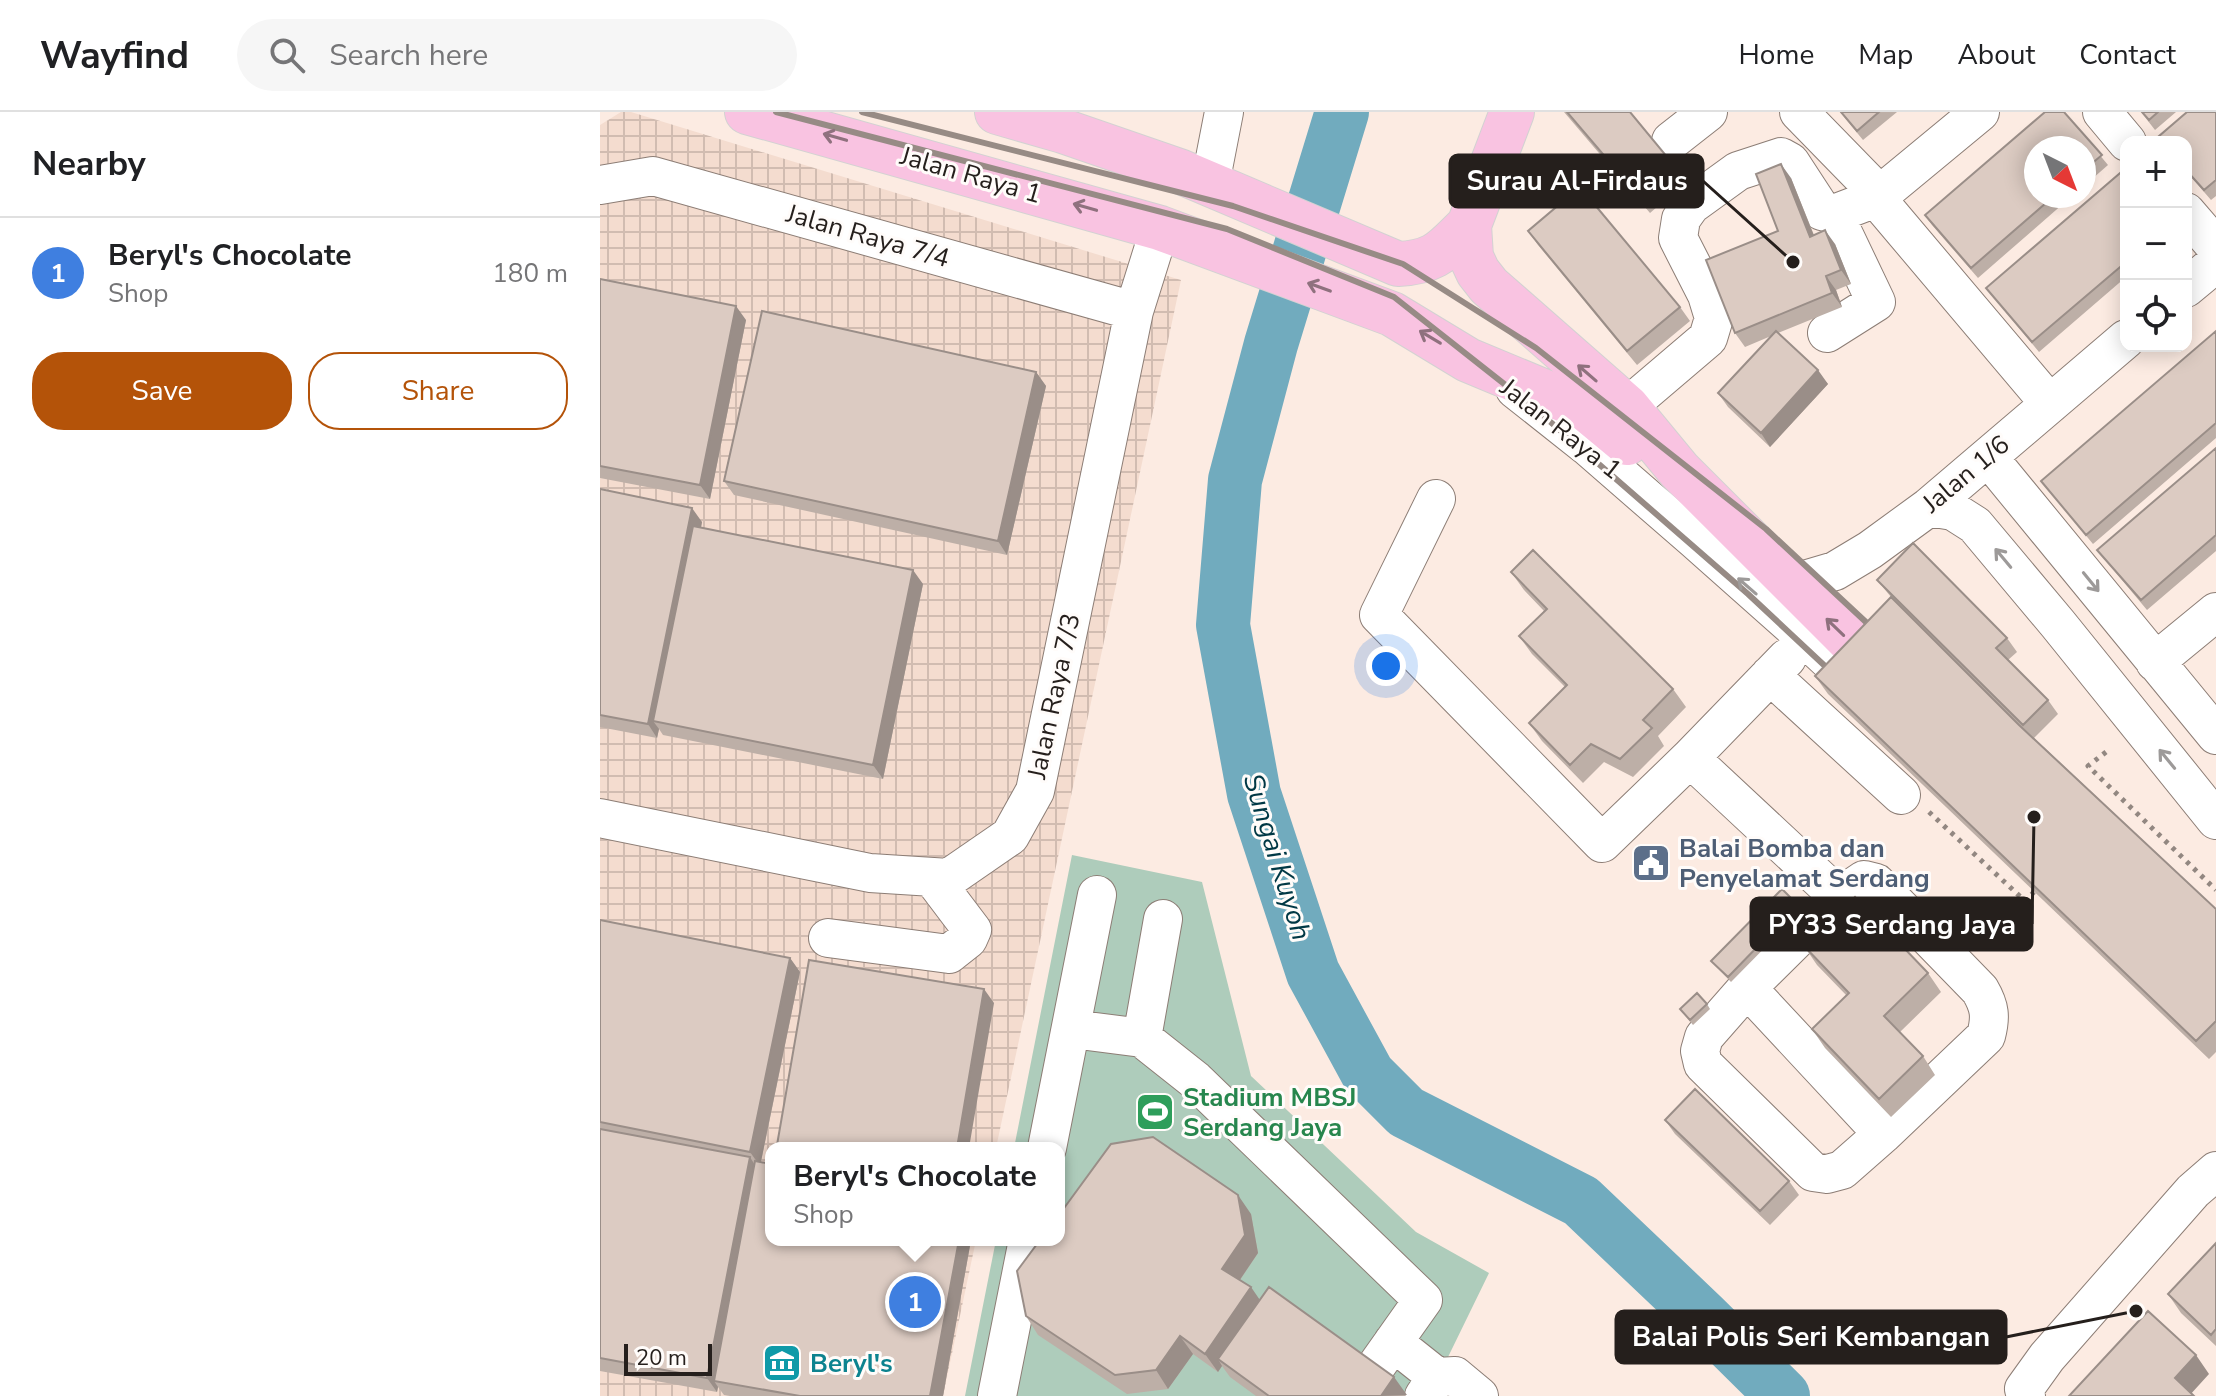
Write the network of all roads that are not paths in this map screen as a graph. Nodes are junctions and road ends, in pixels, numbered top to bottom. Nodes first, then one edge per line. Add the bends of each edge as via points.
1 (747, 112) edge
2 (997, 112) edge
3 (1224, 112) edge
4 (1512, 112) edge
5 (1708, 112) edge
6 (1799, 112) edge
7 (1980, 112) edge
8 (2102, 112) edge
9 (2122, 136) edge
10 (1671, 141) dead end
11 (600, 185) edge
12 (1215, 185) junction
13 (1878, 196) junction
14 (1834, 214) junction
15 (2192, 219) edge
16 (1469, 225) junction
17 (1178, 234) junction
18 (2216, 247) edge
19 (2216, 263) edge
20 (2192, 283) edge
21 (1134, 311) junction
22 (1827, 333) dead end
23 (2120, 344) edge
24 (1468, 360) junction
25 (2050, 404) junction
26 (1627, 407) junction
27 (1988, 457) junction
28 (1679, 470) junction
29 (1436, 499) dead end
30 (1929, 507) junction
31 (1791, 584) junction
32 (2216, 612) edge
33 (1805, 638) junction
34 (2155, 662) junction
35 (1770, 675) junction
36 (1905, 714) joint
37 (2216, 735) edge
38 (1690, 758) junction
39 (1915, 804) road end
40 (600, 818) edge
41 (2216, 820) edge
42 (932, 877) junction
43 (1097, 895) dead end
44 (1839, 897) junction
45 (1163, 919) dead end
46 (828, 938) dead end
47 (1747, 988) junction
48 (1072, 1029) junction
49 (1142, 1038) junction
50 (1883, 1134) junction
51 (1048, 1142) edge
52 (2216, 1171) edge
53 (1027, 1246) edge
54 (1393, 1342) junction
55 (1431, 1386) edge
56 (997, 1396) edge
57 (1355, 1396) edge
58 (1479, 1396) edge
59 (2026, 1396) edge

17 -> 1 main road, Jalan Raya 1
2 - 12 main road
3 - 12 street
4 - 16 main road
5 - 10 street
6 - 13 street
7 - 13 street
8 - 9 street
11 - 21 street, Jalan Raya 7/4 via 653,176
12 - 16 main road via 1398,264 1438,255
13 - 14 street
13 - 25 street
14 - 22 street via 1876,302
14 - 26 street via 1822,211 1790,162 1781,157 1738,171 1691,205 1681,219 1678,238 1714,318 1708,338
15 - 18 street
26 -> 16 main road, Jalan Raya 1 via 1489,286 1471,257
17 - 21 street, Jalan Raya 7/3
24 -> 17 main road, Jalan Raya 1 via 1392,314
19 - 20 street
21 - 42 street, Jalan Raya 7/3 via 1035,791 1010,836 949,878
23 - 25 street, Jalan 1/6
24 - 28 main road via 1586,409 1623,442
33 -> 24 street, Jalan Raya 1 via 1587,446 1519,391
25 - 27 street, Jalan 1/6
26 - 28 main road, Jalan Raya 1
27 - 30 street, Jalan 1/6
27 -> 34 street
28 - 31 main road, Jalan Raya 1
29 - 38 street via 1379,615 1580,821 1602,843
30 - 31 street, Jalan 1/6 via 1835,571
41 -> 30 street via 1975,525 1953,511
36 -> 31 main road, Jalan Raya 1
32 - 34 street
33 - 35 street
33 - 36 street, Jalan Raya 1
34 - 37 street
35 - 38 street
35 - 39 street
38 - 44 street
40 - 42 street, Jalan Raya 7/3 via 870,873
42 - 46 street via 972,930 949,954
43 - 48 street
44 - 47 street
44 - 50 street via 1864,880 1876,883 1980,990 1991,1018 1986,1036
45 - 49 street
47 - 50 street
47 - 50 street via 1704,1037 1703,1064 1813,1172 1842,1170
48 - 49 street
48 - 51 street
49 - 54 street via 1195,1080 1423,1300
52 - 59 street via 2047,1357 2024,1389
53 - 56 street
54 - 55 street
54 - 57 street
55 - 58 street via 1455,1376

